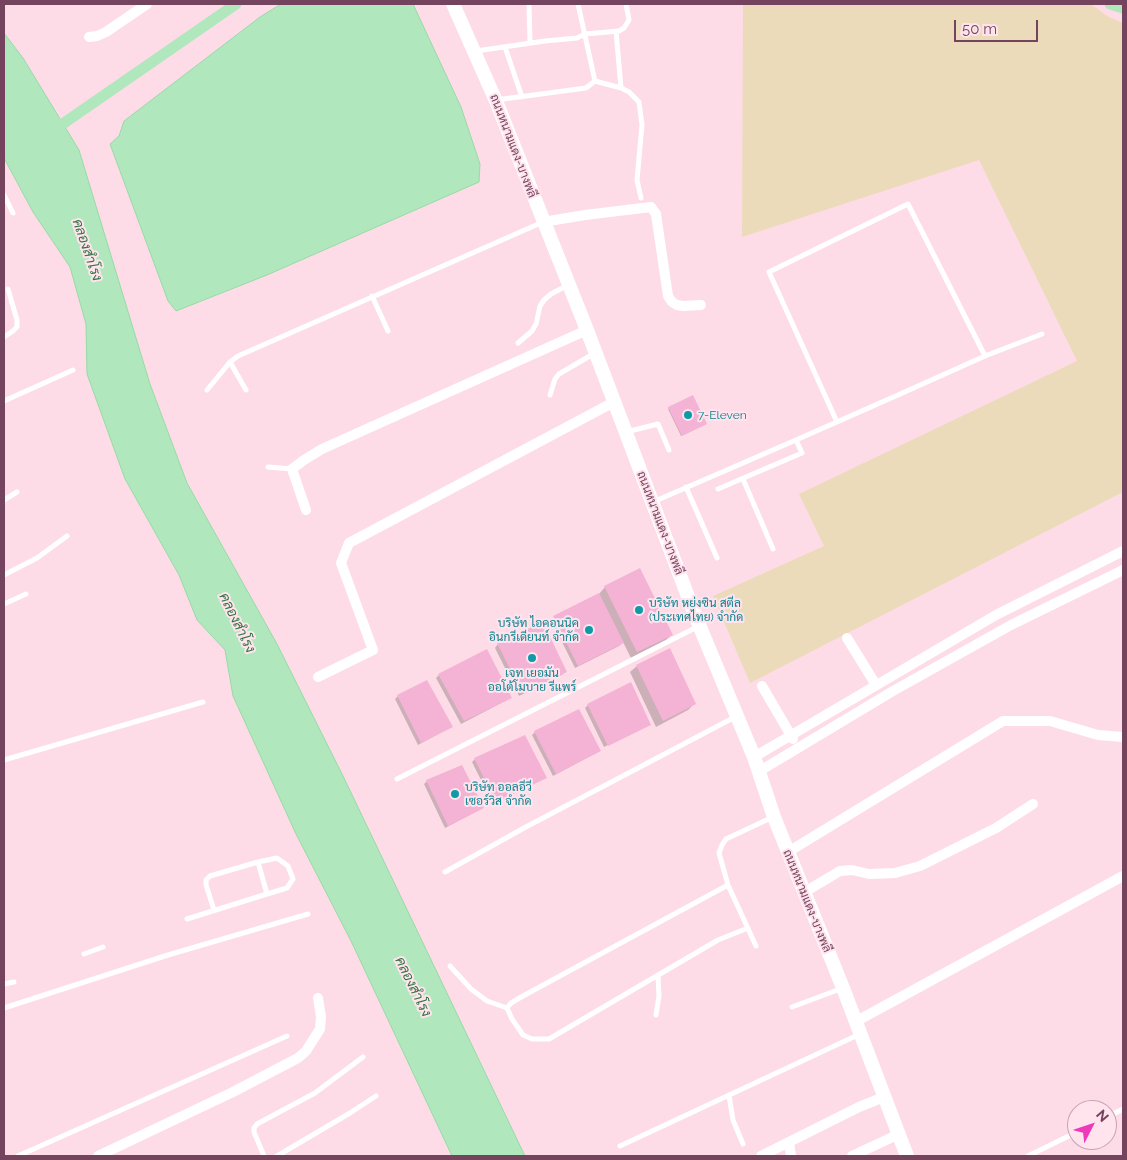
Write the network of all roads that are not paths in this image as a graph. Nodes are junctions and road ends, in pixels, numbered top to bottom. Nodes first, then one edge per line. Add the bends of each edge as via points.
1 (147, 4) edge
2 (453, 4) edge
3 (529, 4) edge
4 (578, 4) edge
5 (626, 4) edge
6 (616, 31) junction
7 (585, 34) junction
8 (89, 37) dead end
9 (530, 43) junction
10 (505, 47) junction
11 (475, 52) junction
12 (595, 81) junction
13 (622, 88) junction
14 (522, 97) junction
15 (496, 100) junction
16 (4, 195) edge
17 (641, 198) dead end
18 (13, 213) dead end
19 (543, 222) junction
20 (568, 285) junction
21 (8, 289) dead end
22 (372, 296) junction
23 (702, 305) dead end
24 (587, 330) junction
25 (388, 331) dead end
26 (1042, 334) dead end
27 (4, 337) edge
28 (518, 343) dead end
29 (595, 353) junction
30 (985, 356) junction
31 (230, 362) junction
32 (73, 370) dead end
33 (206, 390) dead end
34 (246, 390) dead end
35 (550, 395) dead end
36 (4, 401) edge
37 (614, 402) junction
38 (837, 422) junction
39 (626, 432) junction
40 (796, 440) junction
41 (669, 450) dead end
42 (268, 467) dead end
43 (292, 469) junction
44 (743, 479) junction
45 (686, 487) junction
46 (718, 489) dead end
47 (17, 492) dead end
48 (4, 500) edge
49 (652, 502) junction
50 (306, 510) dead end
51 (67, 536) dead end
52 (774, 549) dead end
53 (1123, 551) edge
54 (717, 558) dead end
55 (1123, 570) edge
56 (4, 575) edge
57 (26, 594) dead end
58 (4, 604) edge
59 (700, 626) junction
60 (848, 638) dead end
61 (318, 677) dead end
62 (876, 685) junction
63 (762, 686) dead end
64 (203, 702) dead end
65 (737, 716) junction
66 (790, 735) junction
67 (1123, 737) edge
68 (798, 748) junction
69 (754, 757) junction
70 (4, 760) edge
71 (758, 772) junction
72 (397, 779) dead end
73 (1033, 804) dead end
74 (774, 817) junction
75 (788, 852) junction
76 (258, 862) junction
77 (445, 872) dead end
78 (1123, 876) edge
79 (728, 885) junction
80 (803, 892) junction
81 (267, 894) junction
82 (214, 910) junction
83 (308, 914) dead end
84 (186, 919) dead end
85 (748, 928) junction
86 (756, 946) dead end
87 (103, 948) dead end
88 (84, 954) dead end
89 (450, 966) dead end
90 (658, 976) junction
91 (14, 982) dead end
92 (4, 984) edge
93 (843, 988) junction
94 (318, 998) dead end
95 (792, 1007) dead end
96 (4, 1008) edge
97 (507, 1008) junction
98 (656, 1015) dead end
99 (858, 1028) junction
100 (287, 1036) dead end
101 (363, 1057) dead end
102 (729, 1095) junction
103 (376, 1096) dead end
104 (884, 1097) junction
105 (898, 1134) junction
106 (1067, 1137) edge
107 (789, 1142) junction
108 (743, 1144) dead end
109 (620, 1146) dead end
110 (18, 1156) edge
111 (98, 1156) edge
112 (264, 1156) edge
113 (276, 1156) edge
114 (761, 1156) edge
115 (791, 1156) edge
116 (852, 1156) edge
117 (907, 1156) edge
118 (1028, 1156) edge

1 - 8 street via 106,32
2 - 11 main road, ถนนหนามแดง-บางพลี
3 - 9 lane
4 - 7 lane
5 - 6 lane via 629,20 624,28
6 - 7 lane
6 - 13 lane
7 - 9 lane via 577,38
7 - 12 lane
9 - 10 lane
10 - 11 lane
10 - 14 lane
11 - 15 main road, ถนนหนามแดง-บางพลี
12 - 13 lane
12 - 14 lane via 586,88
13 - 17 lane via 639,102 642,125 637,180
14 - 15 lane
15 - 19 main road, ถนนหนามแดง-บางพลี
16 - 18 lane
19 - 20 main road, ถนนหนามแดง-บางพลี
19 - 22 lane
19 - 23 street via 651,207 656,214 668,296 677,305
20 - 24 main road, ถนนหนามแดง-บางพลี
20 - 28 lane via 544,300 532,331
21 - 27 lane via 17,326
22 - 25 lane
22 - 31 lane
24 - 29 main road, ถนนหนามแดง-บางพลี
24 - 43 street via 322,449
26 - 30 lane
29 - 35 lane via 559,374
29 - 37 main road, ถนนหนามแดง-บางพลี
30 - 38 lane
30 - 38 lane via 908,204 769,272
31 - 33 lane
31 - 34 lane
32 - 36 lane
37 - 39 main road, ถนนหนามแดง-บางพลี
37 - 61 street via 349,543 341,563 373,650
38 - 40 lane
39 - 41 lane via 658,424
39 - 49 main road, ถนนหนามแดง-บางพลี
40 - 44 lane via 802,453
40 - 45 lane
42 - 43 lane
43 - 50 street
44 - 46 lane
44 - 52 lane
45 - 49 lane
45 - 54 lane
47 - 48 lane
49 - 59 main road, ถนนหนามแดง-บางพลี
51 - 56 lane via 37,558
53 - 62 street via 996,614
55 - 68 street via 893,690
57 - 58 lane
59 - 65 main road, ถนนหนามแดง-บางพลี
59 - 72 lane
60 - 62 street
62 - 66 street
63 - 66 street
64 - 70 lane
65 - 69 main road, ถนนหนามแดง-บางพลี
65 - 77 lane
66 - 68 street
66 - 69 street
67 - 75 street via 1098,735 1050,721 1003,721
68 - 71 street
69 - 71 main road, ถนนหนามแดง-บางพลี
71 - 74 main road, ถนนหนามแดง-บางพลี
73 - 80 street via 996,828 920,866 895,874 840,871
74 - 75 main road, ถนนหนามแดง-บางพลี
74 - 79 lane via 726,839 719,854
75 - 80 main road, ถนนหนามแดง-บางพลี
76 - 81 lane
76 - 81 lane via 277,858 292,873 293,879 287,888
76 - 82 lane via 206,880
78 - 99 street
79 - 85 lane
79 - 97 lane via 523,996
80 - 93 main road, ถนนหนามแดง-บางพลี
81 - 82 lane
82 - 84 lane
83 - 96 lane
85 - 86 lane
85 - 90 lane via 718,940
87 - 88 lane
89 - 97 lane via 487,1001
90 - 97 lane via 549,1039 532,1039 523,1034
90 - 98 lane
91 - 92 lane
93 - 95 lane
93 - 99 main road, ถนนหนามแดง-บางพลี
94 - 111 street via 320,1029 298,1058
99 - 102 lane
99 - 104 main road, ถนนหนามแดง-บางพลี
100 - 110 lane
101 - 112 lane via 315,1093 257,1124 254,1132
102 - 108 lane via 733,1120
102 - 109 lane
103 - 113 lane
104 - 105 main road, ถนนหนามแดง-บางพลี
104 - 107 street
105 - 116 street
105 - 117 main road, ถนนหนามแดง-บางพลี
106 - 118 lane
107 - 114 street
107 - 115 street

